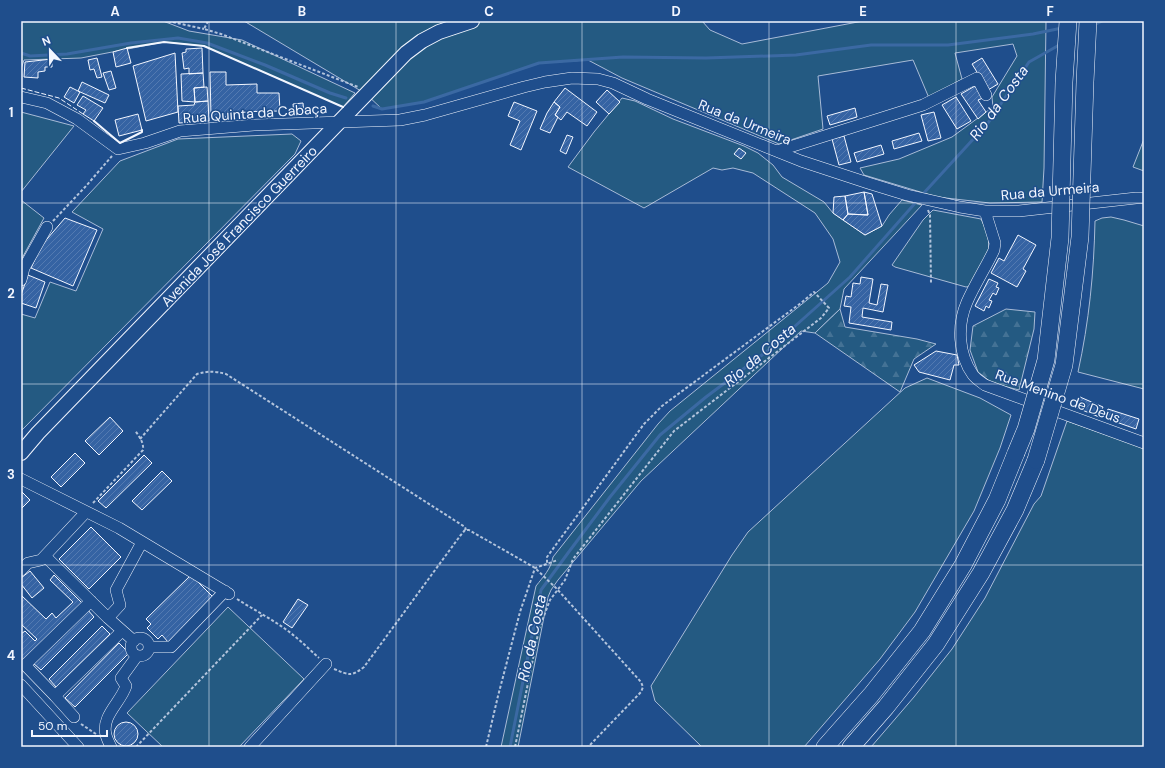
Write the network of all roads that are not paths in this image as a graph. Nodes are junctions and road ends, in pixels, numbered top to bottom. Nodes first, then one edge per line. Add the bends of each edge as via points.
1 (472, 21) edge
2 (1068, 21) edge
3 (1088, 21) edge
4 (986, 95) dead end
5 (22, 99) edge
6 (338, 122) junction
7 (778, 151) junction
8 (1144, 198) edge
9 (985, 211) junction
10 (47, 228) road end
11 (21, 280) edge
12 (1143, 442) edge
13 (21, 453) edge
14 (21, 479) edge
15 (86, 512) junction
16 (142, 542) junction
17 (45, 556) junction
18 (21, 570) edge
19 (91, 601) junction
20 (108, 618) junction
21 (122, 630) junction
22 (134, 641) junction
23 (150, 647) junction
24 (137, 656) junction
25 (326, 664) road end
26 (21, 685) edge
27 (55, 696) junction
28 (74, 717) road end
29 (110, 744) edge
30 (78, 747) edge
31 (250, 747) edge
32 (826, 747) edge
33 (851, 747) edge

1 - 6 main road, Avenida José Francisco Guerreiro via 439,32 406,53
2 - 32 highway, bridge via 1060,238 1046,360 1026,429 997,500 963,565 922,631
3 - 33 highway, bridge via 1080,237 1064,365 1036,460 1015,510 981,573 936,644
4 - 7 street via 977,78 923,105
5 - 6 street, Rua Quinta da Cabaça via 47,103 77,119 118,148 145,143 180,131
6 - 7 street, Rua da Urmeira via 400,120 425,116 545,82 572,78 598,79
6 - 13 main road, Avenida José Francisco Guerreiro
7 - 9 street, Rua da Urmeira via 868,183 926,200
8 - 9 street, Rua da Urmeira via 1019,212
9 - 12 street, Rua Menino de Deus via 995,243 994,250 966,303 960,338 966,363 974,376 985,385
10 - 11 street via 24,268
14 - 15 street
15 - 16 street
15 - 17 street
16 - 20 street via 116,590 120,605
16 - 23 street via 227,593 171,647
17 - 18 street
17 - 19 street
19 - 20 street
19 - 27 street via 25,665
20 - 21 street
21 - 22 street
21 - 27 street
22 - 23 street via 144,639
22 - 24 street via 131,648
23 - 24 street via 147,654
24 - 29 street via 121,678 126,686 106,724 105,734
25 - 31 street
26 - 30 street
27 - 28 street

